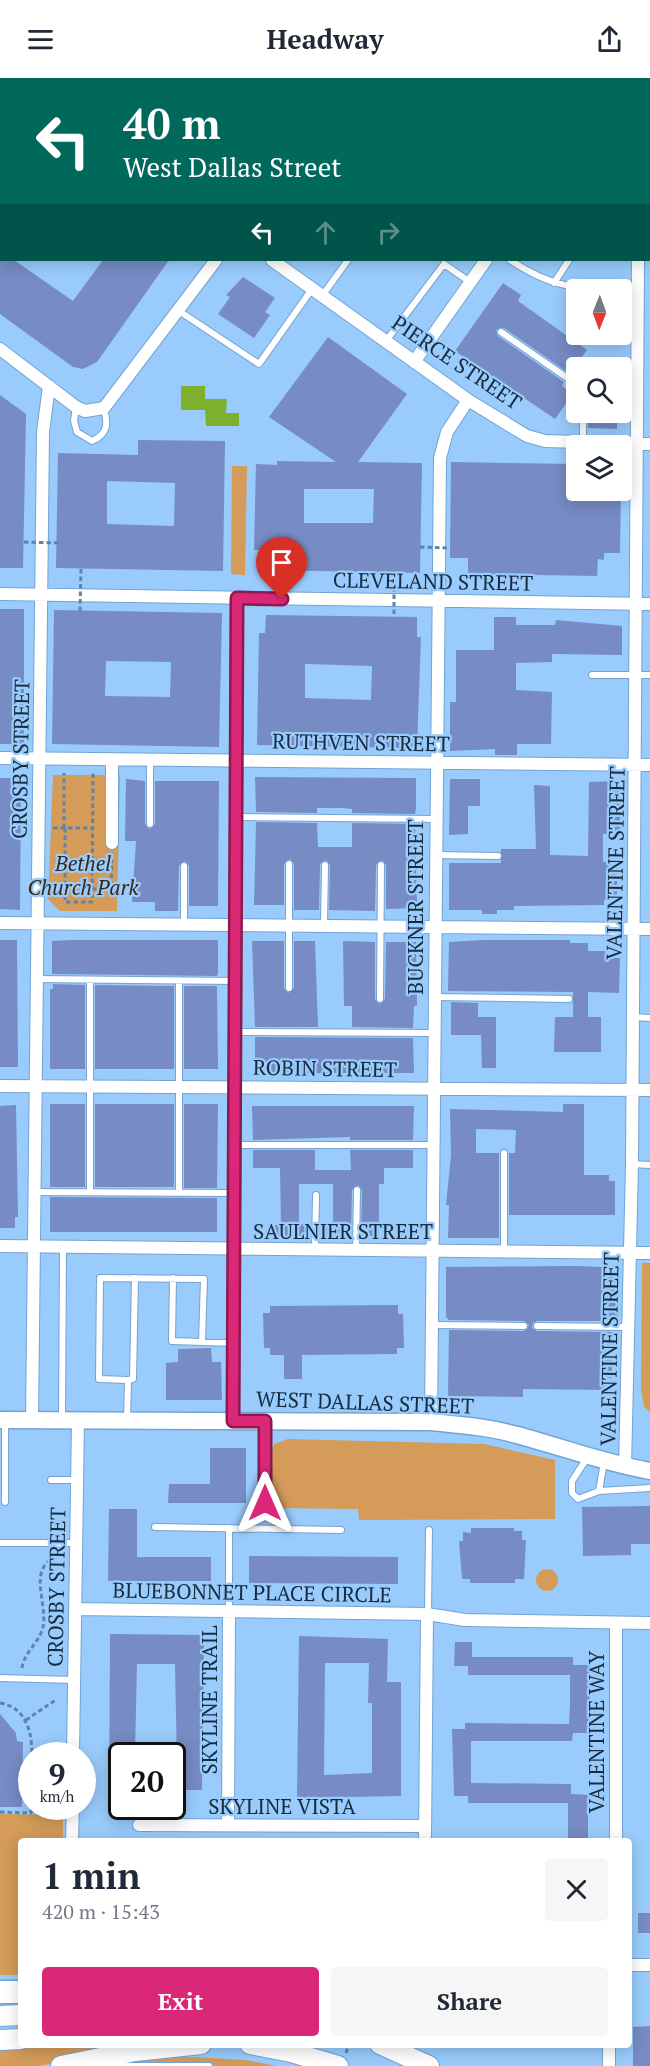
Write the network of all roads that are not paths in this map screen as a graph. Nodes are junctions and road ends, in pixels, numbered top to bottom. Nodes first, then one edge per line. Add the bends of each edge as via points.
1 (215, 261) edge
2 (273, 261) edge
3 (347, 261) edge
4 (485, 261) edge
5 (512, 261) edge
6 (568, 261) edge
7 (638, 261) edge
8 (446, 262) edge
9 (470, 282) junction
10 (554, 283) junction
11 (638, 290) junction
12 (318, 292) junction
13 (179, 310) junction
14 (501, 332) dead end
15 (386, 341) junction
16 (0, 349) edge
17 (414, 362) junction
18 (566, 377) edge
19 (49, 386) junction
20 (468, 400) junction
21 (76, 407) junction
22 (104, 408) junction
23 (566, 442) edge
24 (644, 444) edge
25 (0, 594) edge
26 (42, 594) junction
27 (237, 598) junction
28 (439, 601) junction
29 (636, 603) junction
30 (650, 604) edge
31 (636, 674) junction
32 (592, 675) dead end
33 (650, 675) edge
34 (0, 758) edge
35 (39, 758) junction
36 (112, 759) junction
37 (150, 759) junction
38 (236, 760) junction
39 (436, 762) junction
40 (635, 765) junction
41 (650, 765) edge
42 (236, 817) junction
43 (435, 819) junction
44 (150, 824) dead end
45 (112, 843) dead end
46 (434, 855) junction
47 (498, 856) dead end
48 (289, 864) dead end
49 (324, 865) dead end
50 (381, 865) dead end
51 (184, 866) dead end
52 (36, 922) junction
53 (0, 923) edge
54 (184, 923) junction
55 (235, 923) junction
56 (289, 924) junction
57 (324, 925) junction
58 (381, 925) junction
59 (435, 925) junction
60 (633, 928) junction
61 (650, 928) edge
62 (35, 979) junction
63 (90, 980) junction
64 (179, 981) junction
65 (235, 981) junction
66 (289, 988) dead end
67 (434, 998) junction
68 (380, 999) dead end
69 (569, 999) dead end
70 (633, 1017) junction
71 (650, 1018) edge
72 (235, 1032) junction
73 (434, 1033) junction
74 (0, 1086) edge
75 (34, 1086) junction
76 (90, 1086) junction
77 (179, 1087) junction
78 (234, 1087) junction
79 (433, 1089) junction
80 (631, 1090) junction
81 (650, 1090) edge
82 (234, 1145) junction
83 (433, 1145) junction
84 (504, 1153) dead end
85 (632, 1164) junction
86 (650, 1165) edge
87 (357, 1190) dead end
88 (33, 1192) junction
89 (90, 1192) junction
90 (179, 1193) junction
91 (234, 1193) junction
92 (316, 1195) dead end
93 (0, 1246) edge
94 (32, 1246) junction
95 (63, 1247) junction
96 (233, 1250) junction
97 (315, 1251) junction
98 (356, 1251) junction
99 (432, 1251) junction
100 (504, 1252) junction
101 (630, 1253) junction
102 (650, 1253) edge
103 (135, 1278) junction
104 (173, 1278) junction
105 (432, 1325) junction
106 (524, 1326) dead end
107 (537, 1326) dead end
108 (628, 1327) junction
109 (202, 1342) junction
110 (233, 1343) junction
111 (128, 1380) junction
112 (2, 1420) edge
113 (32, 1420) junction
114 (70, 1420) junction
115 (127, 1421) junction
116 (233, 1421) junction
117 (265, 1421) junction
118 (431, 1422) junction
119 (596, 1460) junction
120 (625, 1467) junction
121 (650, 1471) edge
122 (51, 1480) dead end
123 (78, 1480) junction
124 (650, 1488) edge
125 (599, 1491) junction
126 (5, 1502) dead end
127 (265, 1503) dead end
128 (155, 1527) dead end
129 (229, 1528) junction
130 (341, 1530) dead end
131 (429, 1530) dead end
132 (0, 1543) edge
133 (77, 1544) junction
134 (75, 1609) junction
135 (229, 1612) junction
136 (428, 1614) junction
137 (650, 1623) edge
138 (616, 1624) junction
139 (0, 1678) edge
140 (75, 1680) junction
141 (73, 1742) edge
142 (73, 1820) edge
143 (139, 1825) dead end
144 (228, 1825) junction
145 (425, 1826) junction
146 (72, 1838) edge
147 (425, 1838) edge
148 (616, 1838) edge
149 (632, 1965) edge
150 (650, 1965) edge
151 (0, 1982) edge
152 (18, 1982) edge
153 (0, 1992) edge
154 (18, 1992) edge
155 (18, 2015) edge
156 (0, 2016) edge
157 (18, 2039) edge
158 (0, 2040) edge
159 (163, 2048) edge
160 (270, 2048) edge
161 (389, 2048) edge
162 (609, 2048) edge
163 (61, 2066) edge
164 (104, 2066) edge
165 (209, 2066) edge
166 (338, 2066) edge
167 (429, 2066) edge
168 (609, 2066) edge

1 - 13 street
2 - 12 street, PIERCE STREET
3 - 12 lane
4 - 9 street
5 - 10 lane
6 - 10 lane
7 - 11 street, VALENTINE STREET
8 - 9 lane
8 - 15 lane
9 - 17 street
10 - 11 lane via 567,288
11 - 24 street, VALENTINE STREET
12 - 13 lane via 259,364
12 - 15 street, PIERCE STREET
13 - 22 street
14 - 18 lane
15 - 17 street, PIERCE STREET
16 - 19 street
17 - 20 street, PIERCE STREET
19 - 21 street
19 - 26 street, CROSBY STREET via 43,432
20 - 23 street, PIERCE STREET via 526,436
20 - 28 street, BUCKNER STREET via 447,432 440,458
21 - 22 street via 85,411
21 - 22 lane via 77,432 92,441 102,437 106,430
24 - 29 street, VALENTINE STREET
25 - 26 street, CLEVELAND STREET
26 - 27 street, CLEVELAND STREET
26 - 35 street, CROSBY STREET
27 - 28 street, CLEVELAND STREET
27 - 38 street
28 - 29 street, CLEVELAND STREET
28 - 39 street, BUCKNER STREET
29 - 30 street, CLEVELAND STREET
29 - 31 street, VALENTINE STREET
31 - 32 lane
31 - 33 lane
31 - 40 street, VALENTINE STREET
34 - 35 street, RUTHVEN STREET
35 - 36 street, RUTHVEN STREET
35 - 52 street, CROSBY STREET
36 - 37 street, RUTHVEN STREET
36 - 45 street
37 - 38 street, RUTHVEN STREET
37 - 44 lane
38 - 39 street, RUTHVEN STREET
38 - 42 street
39 - 40 street, RUTHVEN STREET
39 - 43 street, BUCKNER STREET
40 - 41 street, RUTHVEN STREET
40 - 60 street, VALENTINE STREET
42 - 43 lane
42 - 55 street
43 - 46 street, BUCKNER STREET
46 - 47 lane
46 - 59 street, BUCKNER STREET
48 - 56 lane
49 - 57 lane
50 - 58 lane
51 - 54 lane
52 - 53 street
52 - 54 street
52 - 62 street, CROSBY STREET
54 - 55 street
55 - 56 street
55 - 65 street
56 - 57 street
56 - 66 lane
57 - 58 street
58 - 59 street
58 - 68 lane
59 - 60 street
59 - 67 street, BUCKNER STREET
60 - 61 street
60 - 70 street, VALENTINE STREET
62 - 63 lane
62 - 75 street, CROSBY STREET
63 - 64 lane
63 - 76 lane
64 - 65 lane
64 - 77 lane
65 - 72 street
67 - 69 lane
67 - 73 street, BUCKNER STREET
70 - 71 lane
70 - 80 street, VALENTINE STREET
72 - 73 lane
72 - 78 street
73 - 79 street, BUCKNER STREET
74 - 75 street, ROBIN STREET
75 - 76 street, ROBIN STREET
75 - 88 street, CROSBY STREET
76 - 77 street, ROBIN STREET
76 - 89 lane
77 - 78 street, ROBIN STREET
77 - 90 lane
78 - 79 street, ROBIN STREET
78 - 82 street
79 - 80 street, ROBIN STREET
79 - 83 street, BUCKNER STREET
80 - 81 street, ROBIN STREET
80 - 85 street, VALENTINE STREET
82 - 83 lane
82 - 91 street
83 - 99 street, BUCKNER STREET
84 - 100 lane
85 - 86 lane
85 - 101 street, VALENTINE STREET
87 - 98 lane
88 - 89 lane
88 - 94 street, CROSBY STREET
89 - 90 lane
90 - 91 lane
91 - 96 street
92 - 97 lane
93 - 94 street, SAULNIER STREET
94 - 95 street, SAULNIER STREET
94 - 113 street, CROSBY STREET
95 - 96 street, SAULNIER STREET
95 - 114 lane
96 - 97 street, SAULNIER STREET
96 - 110 street
97 - 98 street, SAULNIER STREET
98 - 99 street, SAULNIER STREET
99 - 100 street, SAULNIER STREET
99 - 105 street, BUCKNER STREET
100 - 101 street, SAULNIER STREET
101 - 102 street, SAULNIER STREET
101 - 108 street, VALENTINE STREET
103 - 104 lane
103 - 111 lane via 133,1379
103 - 111 lane via 100,1278 99,1379
104 - 109 lane via 172,1341
104 - 109 lane via 204,1279
105 - 106 lane
105 - 118 street, BUCKNER STREET
107 - 108 lane
108 - 120 street, VALENTINE STREET
109 - 110 lane
110 - 116 street
111 - 115 lane
112 - 113 main road, WEST DALLAS STREET
112 - 126 lane
113 - 114 main road, WEST DALLAS STREET
114 - 115 main road, WEST DALLAS STREET
114 - 123 street, CROSBY STREET
115 - 116 main road, WEST DALLAS STREET
116 - 117 main road, WEST DALLAS STREET
117 - 118 main road, WEST DALLAS STREET
117 - 127 lane
118 - 119 main road, WEST DALLAS STREET via 516,1434
119 - 120 main road, WEST DALLAS STREET
119 - 125 lane
119 - 125 lane via 572,1481 572,1493 578,1499
120 - 121 main road, WEST DALLAS STREET
122 - 123 lane
123 - 133 street, CROSBY STREET
124 - 125 lane
128 - 129 lane
129 - 130 lane
129 - 135 lane
131 - 136 lane
132 - 133 lane
133 - 134 street, CROSBY STREET
134 - 135 street, BLUEBONNET PLACE CIRCLE
134 - 140 street, CROSBY STREET
135 - 136 street, BLUEBONNET PLACE CIRCLE
135 - 144 street, SKYLINE TRAIL
136 - 138 street, BLUEBONNET PLACE CIRCLE via 465,1620
136 - 145 street
137 - 138 street, BLUEBONNET PLACE CIRCLE
138 - 148 street, VALENTINE WAY
139 - 140 lane
140 - 141 street, CROSBY STREET
142 - 146 street
143 - 144 street, SKYLINE VISTA
144 - 145 street, SKYLINE VISTA
145 - 147 street
149 - 150 street
151 - 152 main road
153 - 154 highway
155 - 156 main road
157 - 158 main road
159 - 163 main road
160 - 166 main road
161 - 167 main road
162 - 168 street
164 - 165 lane

